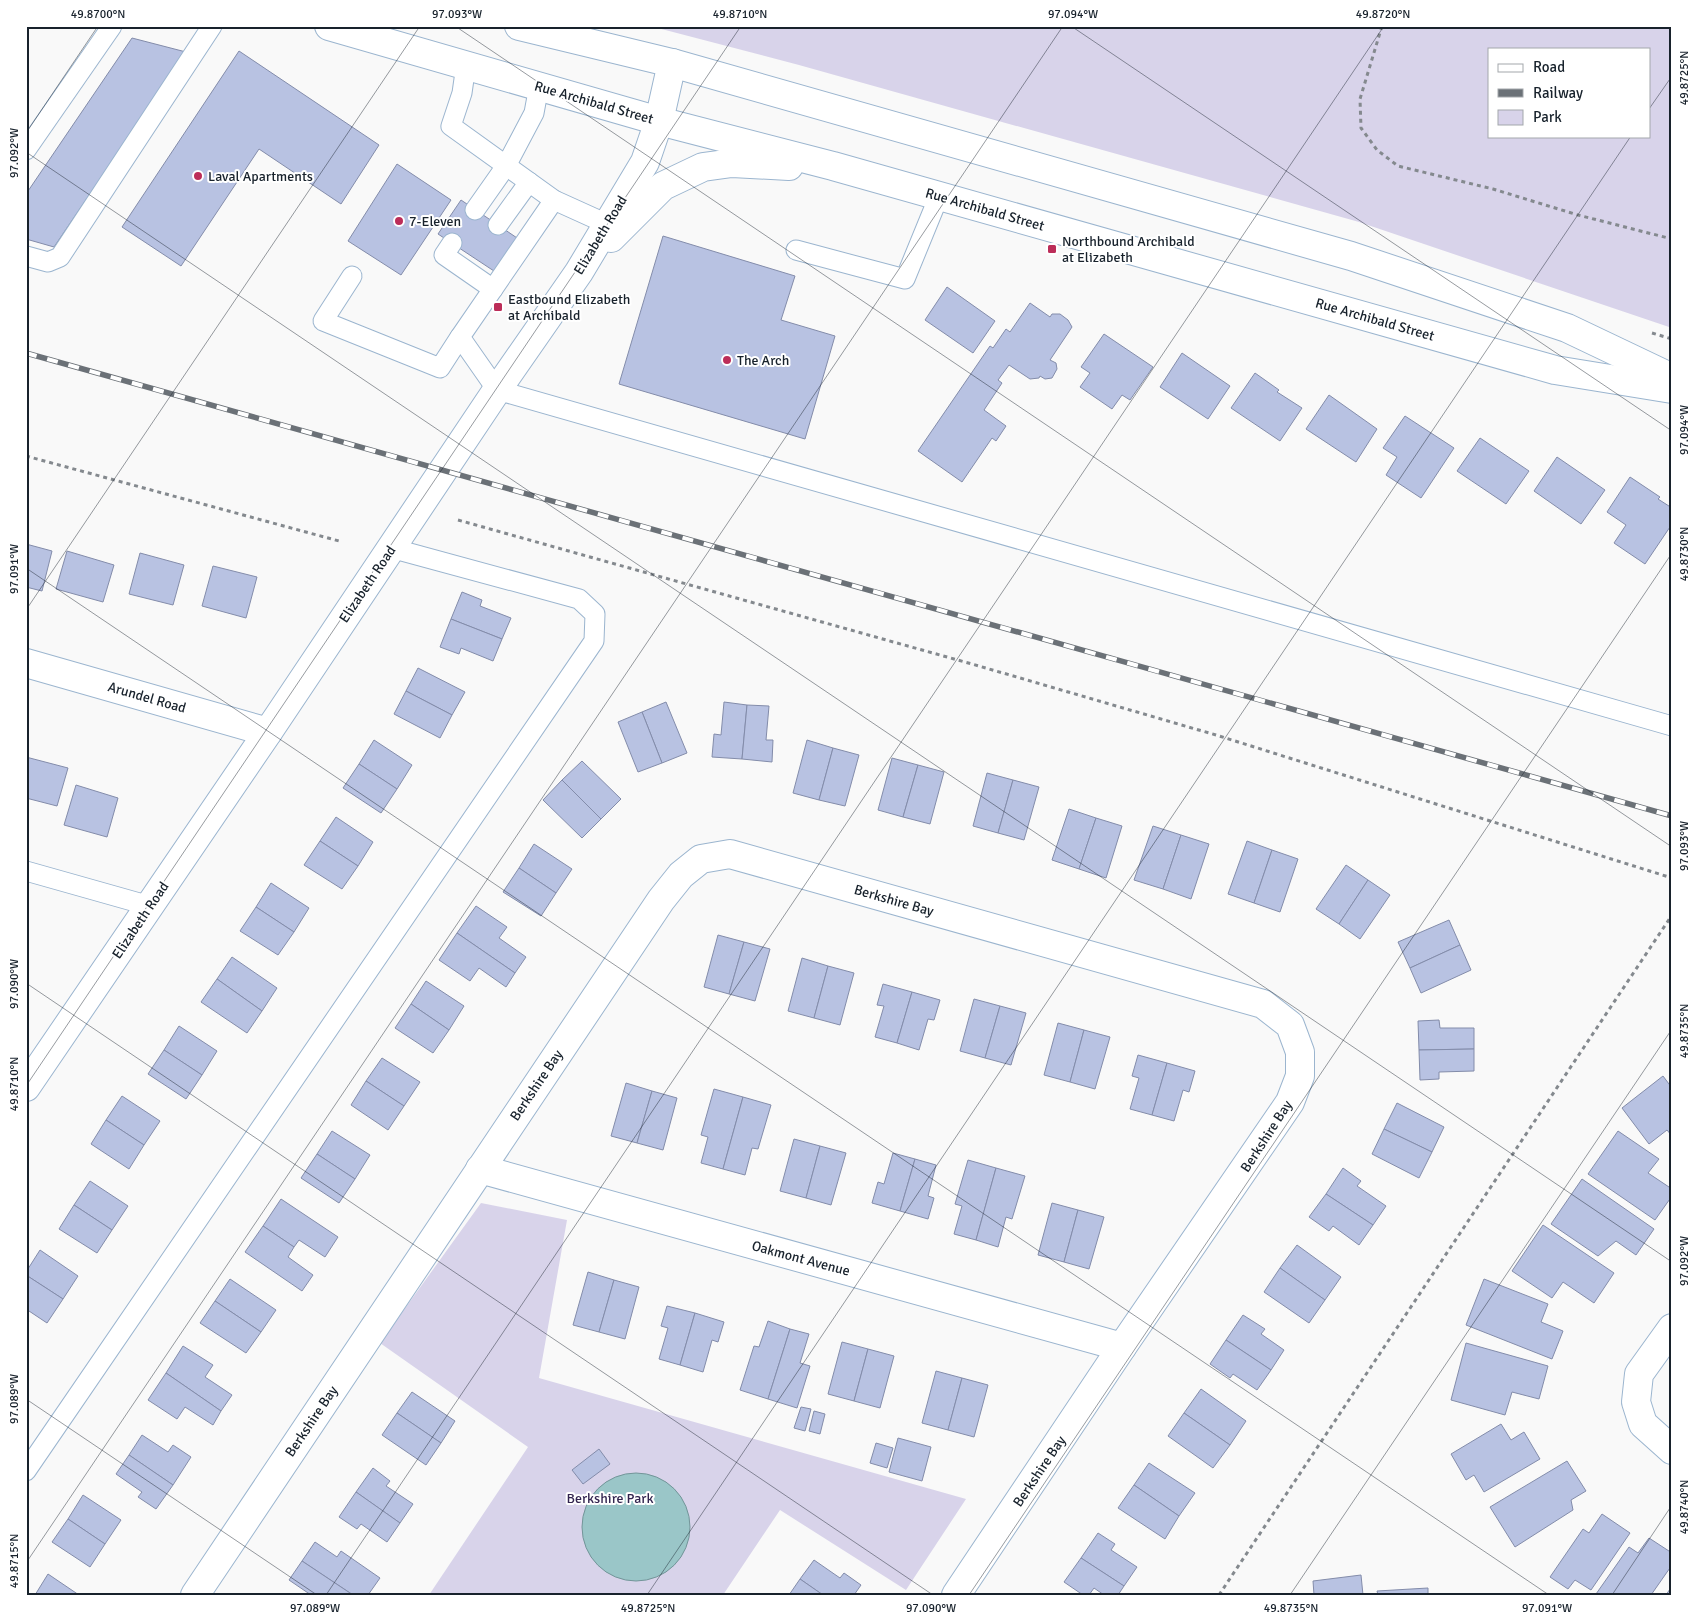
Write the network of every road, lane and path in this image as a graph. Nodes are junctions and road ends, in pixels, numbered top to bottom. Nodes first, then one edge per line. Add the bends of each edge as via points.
1 (112, 26) edge
2 (212, 26) edge
3 (329, 26) edge
4 (518, 26) edge
5 (1382, 26) edge
6 (672, 63) junction
7 (466, 65) junction
8 (539, 86) junction
9 (659, 121) junction
10 (26, 150) edge
11 (506, 166) junction
12 (833, 166) junction
13 (528, 182) junction
14 (939, 196) junction
15 (554, 200) junction
16 (475, 210) dead end
17 (607, 224) junction
18 (498, 225) dead end
19 (1672, 239) edge
20 (452, 242) dead end
21 (796, 250) dead end
22 (26, 256) edge
23 (579, 272) junction
24 (352, 276) dead end
25 (493, 289) junction
26 (460, 337) junction
27 (1672, 378) edge
28 (1672, 389) edge
29 (497, 390) junction
30 (26, 456) edge
31 (458, 520) dead end
32 (339, 541) dead end
33 (391, 548) junction
34 (26, 662) edge
35 (1672, 726) edge
36 (268, 732) junction
37 (26, 871) edge
38 (1672, 878) edge
39 (150, 906) junction
40 (1672, 915) edge
41 (26, 1087) edge
42 (480, 1169) junction
43 (1672, 1328) edge
44 (1122, 1347) junction
45 (1672, 1450) edge
46 (26, 1471) edge
47 (195, 1595) edge
48 (956, 1595) edge
49 (1219, 1595) edge

1 - 10 lane
2 - 22 lane via 60,257 48,262
3 - 7 street, Rue Archibald Street
4 - 6 street
5 - 19 path via 1360,99 1361,128 1377,150 1398,166
6 - 9 street, Elizabeth Road
6 - 27 street via 1351,256 1566,328
7 - 8 street, Rue Archibald Street
7 - 11 lane via 462,93 451,126
8 - 9 street, Rue Archibald Street
8 - 11 lane via 534,113
9 - 12 street, Rue Archibald Street
9 - 17 street, Elizabeth Road via 645,162
11 - 13 lane
11 - 16 lane
12 - 14 street, Rue Archibald Street
12 - 23 street via 732,163 703,167 663,186
13 - 15 lane
13 - 18 lane
14 - 21 lane via 906,279
14 - 28 street, Rue Archibald Street via 1555,370
15 - 17 lane
15 - 25 lane
17 - 23 street, Elizabeth Road
20 - 25 lane via 444,255 471,265
23 - 29 street, Elizabeth Road
24 - 26 lane via 323,321 440,368
25 - 26 lane
26 - 29 lane
29 - 33 street, Elizabeth Road
29 - 35 lane
30 - 32 path
31 - 38 path via 1216,735
33 - 36 street, Elizabeth Road
33 - 46 lane via 579,598 595,614 594,641
34 - 36 street, Arundel Road
36 - 39 street, Elizabeth Road
37 - 39 lane
39 - 41 street, Elizabeth Road
40 - 49 path
42 - 44 street, Oakmont Avenue
42 - 44 street, Berkshire Bay via 661,900 681,874 701,859 730,854 1263,1004 1290,1025 1300,1052 1300,1076 1290,1102
42 - 47 street, Berkshire Bay
43 - 45 street via 1639,1374 1636,1402 1642,1424
44 - 48 street, Berkshire Bay

